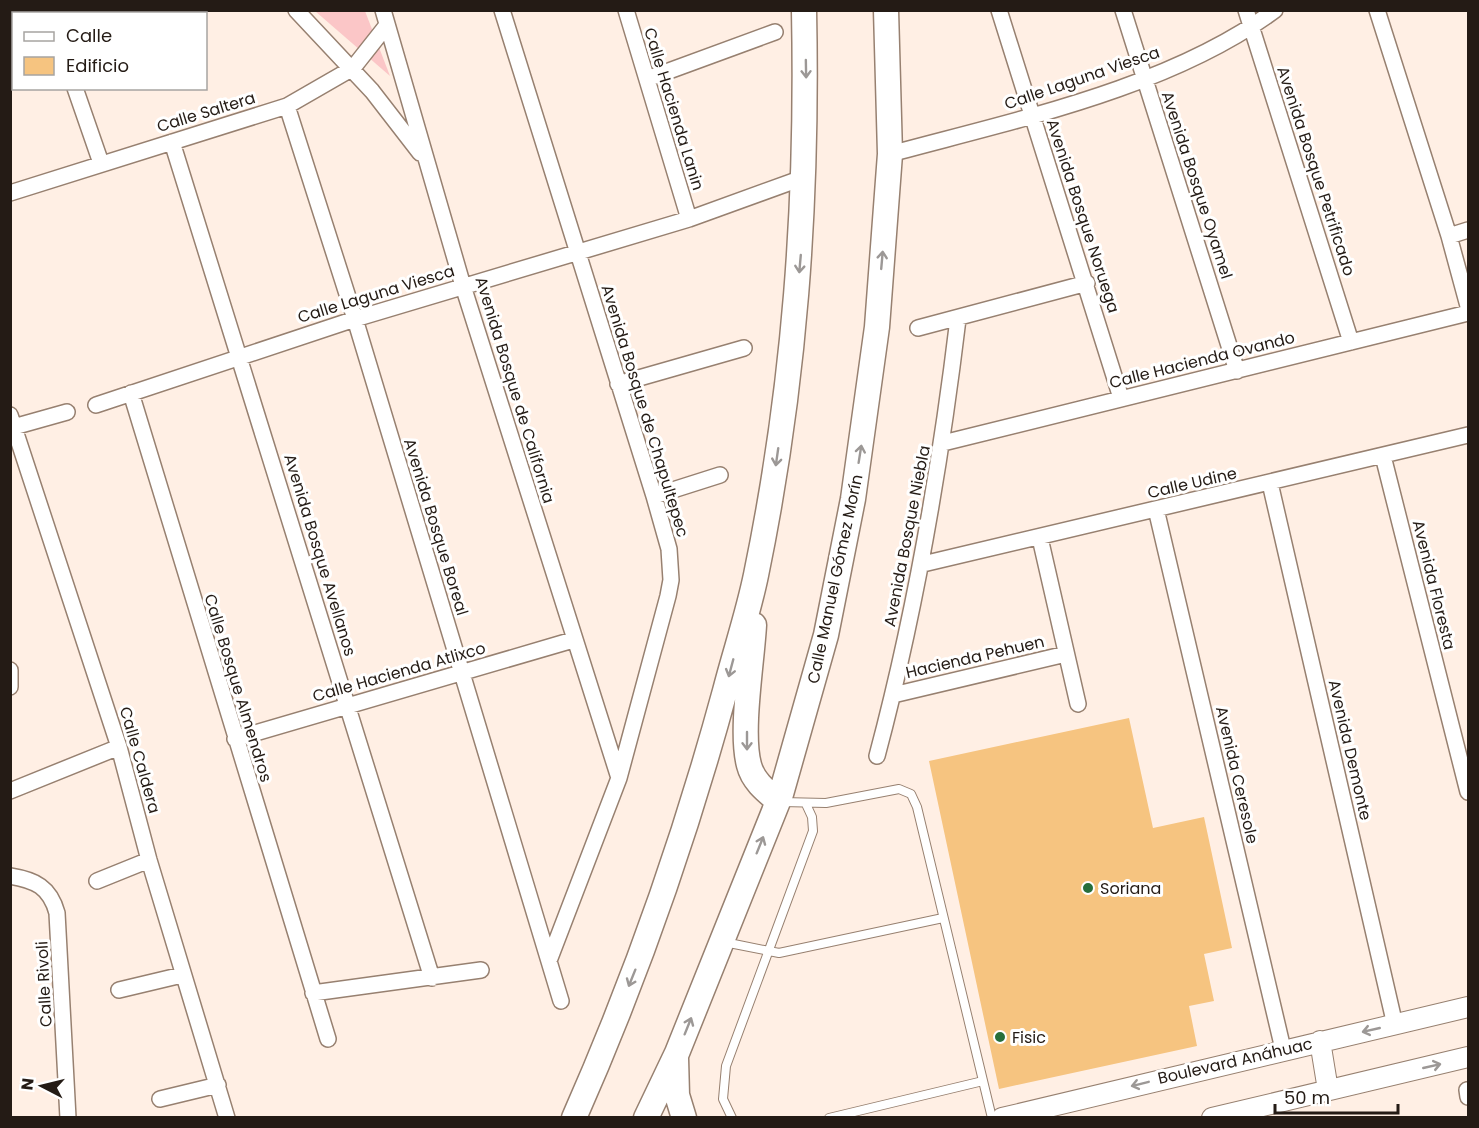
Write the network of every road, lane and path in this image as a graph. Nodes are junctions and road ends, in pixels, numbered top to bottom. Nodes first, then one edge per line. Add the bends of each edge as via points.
1 (296, 10) edge
2 (502, 10) edge
3 (626, 10) edge
4 (804, 10) edge
5 (886, 10) edge
6 (999, 10) edge
7 (1123, 10) edge
8 (1246, 10) edge
9 (1275, 10) edge
10 (1377, 10) edge
11 (385, 18) edge
12 (1251, 28) junction
13 (775, 32) dead end
14 (352, 68) junction
15 (647, 79) junction
16 (1144, 79) junction
17 (76, 90) edge
18 (287, 106) junction
19 (1033, 116) junction
20 (172, 142) junction
21 (890, 154) junction
22 (101, 163) junction
23 (428, 166) junction
24 (805, 177) junction
25 (10, 193) edge
26 (688, 219) junction
27 (1468, 230) edge
28 (1449, 236) junction
29 (578, 254) junction
30 (1087, 283) junction
31 (463, 286) junction
32 (1468, 306) edge
33 (1468, 313) edge
34 (355, 319) junction
35 (958, 319) junction
36 (918, 328) dead end
37 (1351, 342) junction
38 (744, 348) dead end
39 (238, 357) junction
40 (1237, 371) junction
41 (618, 384) junction
42 (131, 393) junction
43 (1121, 398) junction
44 (96, 405) dead end
45 (67, 412) dead end
46 (12, 423) edge
47 (1468, 435) edge
48 (944, 443) junction
49 (1383, 456) junction
50 (720, 475) dead end
51 (1270, 483) junction
52 (654, 496) junction
53 (1156, 509) junction
54 (1040, 538) junction
55 (923, 564) junction
56 (756, 578) junction
57 (573, 640) junction
58 (1066, 654) junction
59 (10, 670) edge
60 (462, 673) junction
61 (10, 687) edge
62 (893, 695) junction
63 (1078, 704) dead end
64 (348, 706) junction
65 (235, 739) junction
66 (119, 747) junction
67 (877, 756) dead end
68 (619, 778) junction
69 (10, 791) edge
70 (1468, 792) edge
71 (778, 801) junction
72 (806, 804) junction
73 (149, 860) junction
74 (10, 876) edge
75 (97, 881) dead end
76 (943, 918) junction
77 (722, 942) junction
78 (768, 952) junction
79 (550, 958) junction
80 (481, 970) dead end
81 (182, 975) junction
82 (432, 978) junction
83 (119, 990) dead end
84 (313, 993) junction
85 (561, 1000) dead end
86 (1468, 1007) edge
87 (1395, 1025) junction
88 (328, 1039) dead end
89 (1320, 1041) junction
90 (1283, 1049) junction
91 (676, 1053) junction
92 (1468, 1057) edge
93 (983, 1081) junction
94 (218, 1085) junction
95 (1328, 1090) junction
96 (160, 1099) dead end
97 (68, 1118) edge
98 (227, 1118) edge
99 (574, 1118) edge
100 (646, 1118) edge
101 (684, 1118) edge
102 (732, 1118) edge
103 (829, 1118) edge
104 (992, 1118) edge
105 (1002, 1118) edge
106 (1212, 1118) edge

1 - 14 street
2 - 29 street, Avenida Bosque de Chapultepec
3 - 15 street, Calle Hacienda Lanin
4 -> 24 main road
5 - 21 main road, Calle Manuel Gómez Morín
6 - 19 street, Avenida Bosque Noruega
7 - 16 street, Avenida Bosque Oyamel
8 - 12 street, Avenida Bosque Petrificado
9 - 12 street, Calle Laguna Viesca
10 - 28 street
11 - 14 street, Calle Saltera
11 - 23 street, Avenida Bosque de California
12 - 16 street, Calle Laguna Viesca
12 - 37 street, Avenida Bosque Petrificado
13 - 15 street
14 - 18 street, Calle Saltera
14 - 23 street via 389,110
15 - 26 street, Calle Hacienda Lanin
16 - 19 street, Calle Laguna Viesca
16 - 40 street, Avenida Bosque Oyamel
17 - 22 street
18 - 20 street, Calle Saltera
18 - 34 street, Avenida Bosque Boreal
19 - 21 street, Calle Laguna Viesca
19 - 30 street, Avenida Bosque Noruega
20 - 22 street, Calle Saltera
20 - 39 street, Avenida Bosque Avellanos
71 -> 21 main road, Calle Manuel Gómez Morín via 826,635 853,499 876,327
22 - 25 street, Calle Saltera
23 - 31 street, Avenida Bosque de California
24 - 26 street, Calle Laguna Viesca
24 -> 56 main road via 786,393
26 - 29 street, Calle Laguna Viesca
27 - 28 street
28 - 32 street
29 - 31 street, Calle Laguna Viesca
29 - 41 street, Avenida Bosque de Chapultepec
30 - 35 street
30 - 43 street, Avenida Bosque Noruega
31 - 34 street, Calle Laguna Viesca
31 - 57 street, Avenida Bosque de California
33 - 37 street, Calle Hacienda Ovando
34 - 39 street, Calle Laguna Viesca
34 - 60 street, Avenida Bosque Boreal
35 - 36 street
35 - 48 street, Avenida Bosque Niebla
37 - 40 street, Calle Hacienda Ovando
38 - 41 street
39 - 42 street, Calle Laguna Viesca
39 - 64 street, Avenida Bosque Avellanos
40 - 43 street, Calle Hacienda Ovando
41 - 52 street, Avenida Bosque de Chapultepec
42 - 44 street, Calle Laguna Viesca
42 - 65 street, Calle Bosque Almendros
43 - 48 street, Calle Hacienda Ovando
45 - 46 street
46 - 66 street, Calle Caldera
47 - 49 street, Calle Udine
48 - 55 street, Avenida Bosque Niebla
49 - 51 street, Calle Udine
49 - 70 street, Avenida Floresta
50 - 52 street
51 - 53 street, Calle Udine
51 - 87 street, Avenida Demonte
52 - 68 street, Avenida Bosque de Chapultepec via 669,549 671,580
53 - 54 street, Calle Udine
53 - 90 street, Avenida Ceresole
54 - 55 street, Calle Udine
54 - 58 street
55 - 62 street, Avenida Bosque Niebla
56 -> 71 main road via 746,747 755,778
56 -> 99 main road via 695,800 662,901
57 - 60 street, Calle Hacienda Atlixco
57 - 68 street, Avenida Bosque de California
58 - 62 street, Hacienda Pehuen
58 - 63 street
59 - 61 street
60 - 64 street, Calle Hacienda Atlixco
60 - 79 street, Avenida Bosque Boreal
62 - 67 street, Avenida Bosque Niebla
64 - 65 street, Calle Hacienda Atlixco
64 - 82 street, Avenida Bosque Avellanos
65 - 84 street, Calle Bosque Almendros
66 - 69 street
66 - 73 street, Calle Caldera
68 - 79 street, Avenida Bosque de Chapultepec
71 - 72 lane
77 -> 71 main road, Calle Manuel Gómez Morín
72 - 76 lane via 898,789 911,794
72 - 78 lane via 813,831
73 - 75 street
73 - 81 street, Calle Caldera
74 - 97 street, Calle Rivoli via 39,884 49,892 57,913
76 - 78 lane via 811,948
76 - 93 lane
77 - 78 lane
91 -> 77 main road, Calle Manuel Gómez Morín
78 - 102 lane via 726,1066 723,1099
79 - 85 street, Avenida Bosque Boreal
80 - 82 street
81 - 83 street
81 - 94 street, Calle Caldera
82 - 84 street
84 - 88 street, Calle Bosque Almendros
86 - 87 street, Boulevard Anáhuac
87 -> 89 street, Boulevard Anáhuac
89 - 90 street, Boulevard Anáhuac
89 - 95 street
90 -> 105 street, Boulevard Anáhuac
91 - 100 main road, Calle Manuel Gómez Morín
91 - 101 main road via 677,1095
95 -> 92 street
93 - 103 lane
93 - 104 lane
94 - 96 street
94 - 98 street, Calle Caldera
95 - 106 street

